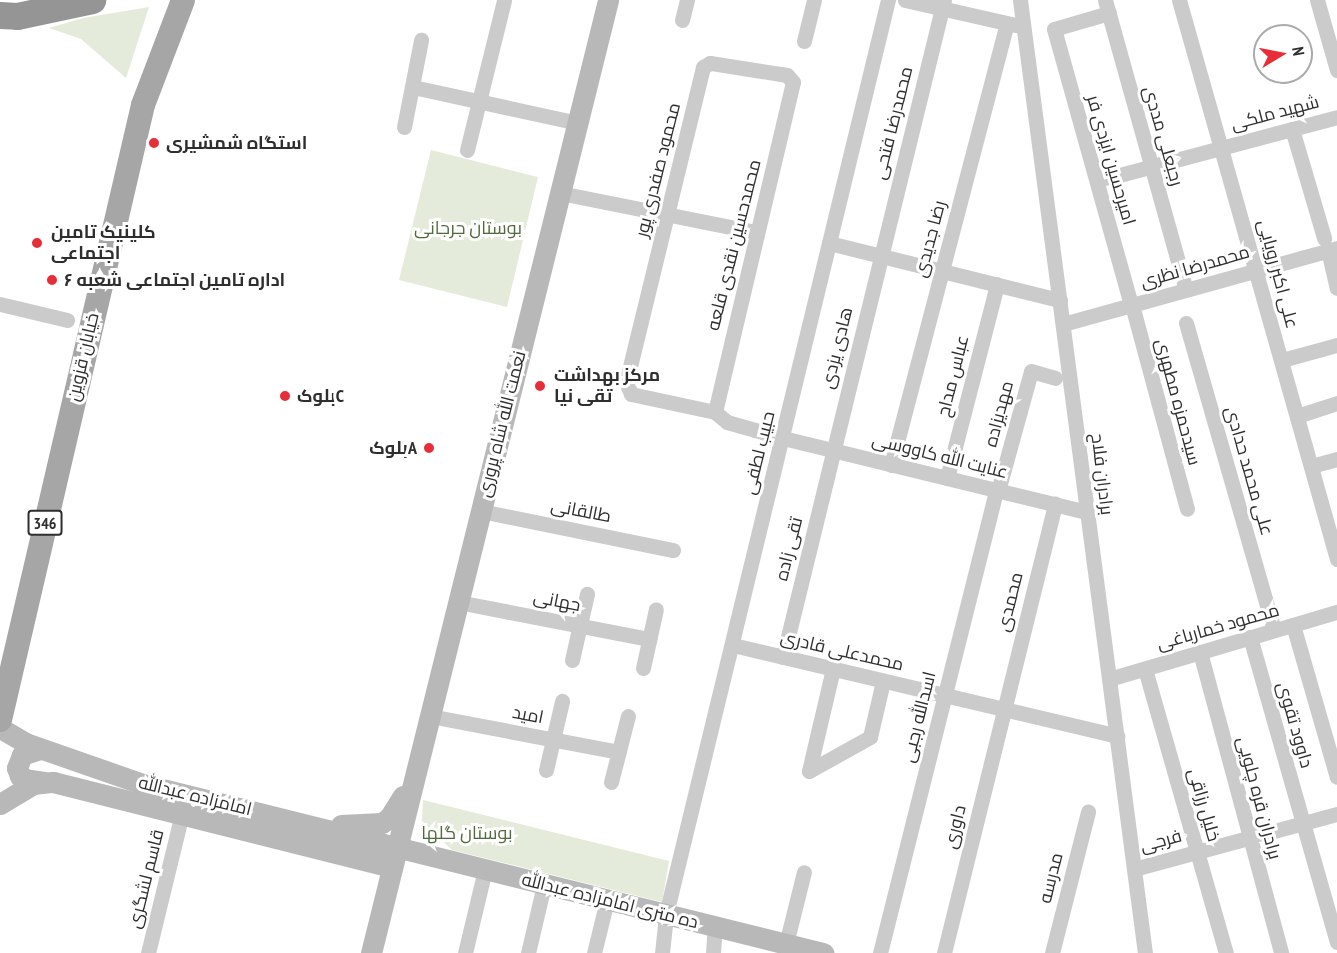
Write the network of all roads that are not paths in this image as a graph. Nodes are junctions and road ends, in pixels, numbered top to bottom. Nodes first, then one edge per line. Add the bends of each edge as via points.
1 (37, 0) edge
2 (92, 0) edge
3 (183, 0) edge
4 (504, 0) edge
5 (608, 0) edge
6 (687, 0) edge
7 (814, 0) edge
8 (888, 0) edge
9 (905, 0) edge
10 (1020, 0) edge
11 (1179, 0) edge
12 (1317, 0) edge
13 (942, 4) edge
14 (1107, 7) edge
15 (0, 9) edge
16 (0, 15) edge
17 (681, 20) dead end
18 (1007, 24) junction
19 (1024, 27) junction
20 (421, 40) dead end
21 (804, 41) dead end
22 (1337, 70) edge
23 (413, 87) junction
24 (793, 87) joint
25 (479, 101) junction
26 (1337, 117) edge
27 (578, 123) junction
28 (404, 127) dead end
29 (1292, 129) junction
30 (1223, 147) junction
31 (467, 150) dead end
32 (1151, 166) junction
33 (1096, 181) junction
34 (560, 193) junction
35 (667, 214) junction
36 (756, 232) junction
37 (829, 243) junction
38 (1330, 245) edge
39 (880, 255) junction
40 (1257, 270) junction
41 (942, 271) junction
42 (1184, 282) dead end
43 (997, 284) junction
44 (1337, 288) edge
45 (1060, 300) junction
46 (1131, 303) junction
47 (0, 304) edge
48 (68, 320) dead end
49 (1186, 323) dead end
50 (1063, 324) junction
51 (1337, 345) edge
52 (1282, 360) junction
53 (1055, 378) dead end
54 (626, 382) joint
55 (1337, 403) edge
56 (715, 412) junction
57 (1297, 416) junction
58 (783, 438) junction
59 (833, 450) junction
60 (1337, 459) edge
61 (891, 465) junction
62 (1311, 466) junction
63 (947, 478) junction
64 (997, 490) junction
65 (1055, 504) junction
66 (1187, 509) dead end
67 (481, 511) junction
68 (1088, 512) junction
69 (1331, 517) edge
70 (673, 550) dead end
71 (1337, 559) edge
72 (587, 594) dead end
73 (458, 602) junction
74 (656, 609) dead end
75 (1337, 612) edge
76 (1293, 625) junction
77 (580, 626) junction
78 (1274, 630) junction
79 (1250, 637) junction
80 (649, 639) junction
81 (733, 645) junction
82 (1200, 652) junction
83 (783, 657) junction
84 (572, 660) dead end
85 (643, 668) dead end
86 (833, 669) junction
87 (1145, 669) junction
88 (1109, 679) junction
89 (883, 681) junction
90 (944, 695) junction
91 (562, 701) dead end
92 (1004, 709) junction
93 (430, 716) junction
94 (628, 716) dead end
95 (0, 720) edge
96 (0, 728) edge
97 (1117, 736) junction
98 (553, 740) junction
99 (40, 749) junction
100 (618, 752) junction
101 (546, 770) dead end
102 (1337, 777) edge
103 (45, 782) junction
104 (611, 783) dead end
105 (413, 784) junction
106 (0, 804) edge
107 (407, 808) junction
108 (1088, 812) dead end
109 (182, 814) junction
110 (1337, 814) edge
111 (1302, 823) junction
112 (307, 824) junction
113 (1250, 837) junction
114 (1197, 852) junction
115 (394, 857) junction
116 (431, 857) junction
117 (1134, 869) junction
118 (485, 870) junction
119 (804, 872) dead end
120 (544, 885) junction
121 (607, 900) junction
122 (666, 914) junction
123 (715, 927) junction
124 (1337, 942) edge
125 (778, 946) edge
126 (148, 953) edge
127 (371, 953) edge
128 (465, 953) edge
129 (528, 953) edge
130 (594, 953) edge
131 (662, 953) edge
132 (713, 953) edge
133 (823, 953) edge
134 (880, 953) edge
135 (944, 953) edge
136 (1052, 953) edge
137 (1145, 953) edge
138 (1226, 953) edge
139 (1281, 953) edge

1 - 15 highway
2 - 16 highway via 17,16
3 - 95 main road, خیابان قزوین / 346 via 143,105
4 - 25 street
5 - 27 main road, نعمت الله شاه پروری
6 - 17 street
7 - 21 street
8 - 37 street, حبیب لطفی
9 - 13 street
10 - 19 street, برادران فلاح
11 - 30 street, علی اکبر رویایی
12 - 22 street
13 - 18 street
13 - 39 street, محمدرضا فتحی
14 - 32 street, رجبعلی مددی
14 - 33 street, امیرحسین ایزدی فر via 1054,29
18 - 19 street
18 - 41 street, رضا جدیدی
19 - 45 street, برادران فلاح
20 - 23 street
23 - 25 street
23 - 28 street
24 - 35 street, محمود صفدری پور via 787,75 705,64
24 - 36 street, محمدحسین نقدی قلعه
25 - 27 street
25 - 31 street
26 - 29 street, شهید ملکی
27 - 34 main road, نعمت الله شاه پروری
29 - 30 street, شهید ملکی
29 - 38 street
30 - 32 street, شهید ملکی
30 - 40 street, علی اکبر رویایی
32 - 33 street, شهید ملکی
32 - 42 street, رجبعلی مددی
33 - 46 street, امیرحسین ایزدی فر
34 - 35 street
34 - 67 main road, نعمت الله شاه پروری
35 - 36 street
35 - 54 street, محمود صفدری پور
36 - 56 street, محمدحسین نقدی قلعه
37 - 39 street
37 - 58 street, حبیب لطفی
38 - 40 street, محمدرضا نظری
38 - 44 street
39 - 41 street
39 - 59 street, هادی یزدی
40 - 46 street, محمدرضا نظری
40 - 52 street, علی اکبر رویایی
41 - 43 street
41 - 61 street, رضا جدیدی
43 - 45 street
43 - 63 street, عباس مداح
45 - 50 street, برادران فلاح
46 - 50 street, محمدرضا نظری
46 - 66 street, سیدحمزه مطهری
47 - 48 street
49 - 78 street, علی محمد حدادی
50 - 68 street, برادران فلاح
51 - 52 street
52 - 57 street, علی اکبر رویایی
53 - 64 street, مهدیزاده via 1030,371
54 - 56 street, عنایت‌ الله کاووسی via 634,397
55 - 57 street
56 - 58 street, عنایت‌ الله کاووسی via 727,423
57 - 62 street, علی اکبر رویایی
58 - 59 street, عنایت‌ الله کاووسی
58 - 81 street, حبیب لطفی
59 - 61 street, عنایت‌ الله کاووسی
59 - 83 street, تقی زاده
60 - 62 street
61 - 63 street, عنایت‌ الله کاووسی
62 - 69 street, علی اکبر رویایی
63 - 64 street, عنایت‌ الله کاووسی
64 - 65 street, عنایت‌ الله کاووسی
64 - 90 street, اسدالله رجبی
65 - 68 street, عنایت‌ الله کاووسی
65 - 92 street, محمدی
67 - 70 street, طالقانی
67 - 73 main road, نعمت الله شاه پروری
68 - 88 street, برادران فلاح
69 - 71 street, علی اکبر رویایی
72 - 77 street
73 - 77 street, جهانی
73 - 93 main road, نعمت الله شاه پروری
74 - 80 street
75 - 76 street, محمود خمارباغی
76 - 78 street, محمود خمارباغی
76 - 102 street
77 - 80 street, جهانی
77 - 84 street
78 - 79 street, محمود خمارباغی
79 - 82 street, محمود خمارباغی
79 - 111 street, داوود تقوی
80 - 85 street
81 - 83 street, محمدعلی قادری
81 - 122 street, حبیب لطفی
82 - 87 street, محمود خمارباغی
82 - 113 street, برادران قره چلویی
83 - 86 street, محمدعلی قادری
86 - 89 street, محمدعلی قادری
86 - 89 street via 809,771 870,737
87 - 88 street, محمود خمارباغی
87 - 114 street, خلیل رزاقی
88 - 97 street, برادران فلاح
89 - 90 street, محمدعلی قادری
90 - 92 street, محمدعلی قادری
90 - 134 street, اسدالله رجبی
91 - 98 street
92 - 97 street, محمدعلی قادری
92 - 135 street, داوری
93 - 98 street, امید
93 - 105 main road, نعمت الله شاه پروری
94 - 100 street
96 - 99 main road, امامزاده عبدالله
97 - 117 street, برادران فلاح
98 - 100 street, امید
98 - 101 street
99 - 103 main road via 22,755 17,768 25,779
99 - 112 main road, امامزاده عبدالله via 146,784
100 - 104 street
103 - 106 main road, امامزاده عبدالله via 21,790
103 - 109 main road, امامزاده عبدالله
105 - 107 main road, نعمت الله شاه پروری
105 - 112 main road via 382,823
107 - 115 main road, نعمت الله شاه پروری
107 - 116 main road via 416,838
108 - 136 street, مدرسه
109 - 115 main road, امامزاده عبدالله
109 - 126 street, قاسم لشگری
110 - 111 street, فرجی
111 - 113 street, فرجی
111 - 124 street, داوود تقوی
112 - 115 main road, امامزاده عبدالله
113 - 114 street, فرجی
113 - 139 street, برادران قره چلویی
114 - 117 street, فرجی
114 - 138 street, خلیل رزاقی
115 - 116 main road, ده متری امامزاده عبدالله
115 - 127 main road, نعمت الله شاه پروری
116 - 118 main road, ده متری امامزاده عبدالله
117 - 137 street, برادران فلاح
118 - 120 main road, ده متری امامزاده عبدالله
118 - 128 street
119 - 125 street
120 - 121 main road, ده متری امامزاده عبدالله
120 - 129 street
121 - 122 main road, ده متری امامزاده عبدالله
121 - 130 street
122 - 123 main road, ده متری امامزاده عبدالله
122 - 131 street, حبیب لطفی
123 - 125 main road, ده متری امامزاده عبدالله
123 - 132 street
125 - 133 main road, ده متری امامزاده عبدالله

